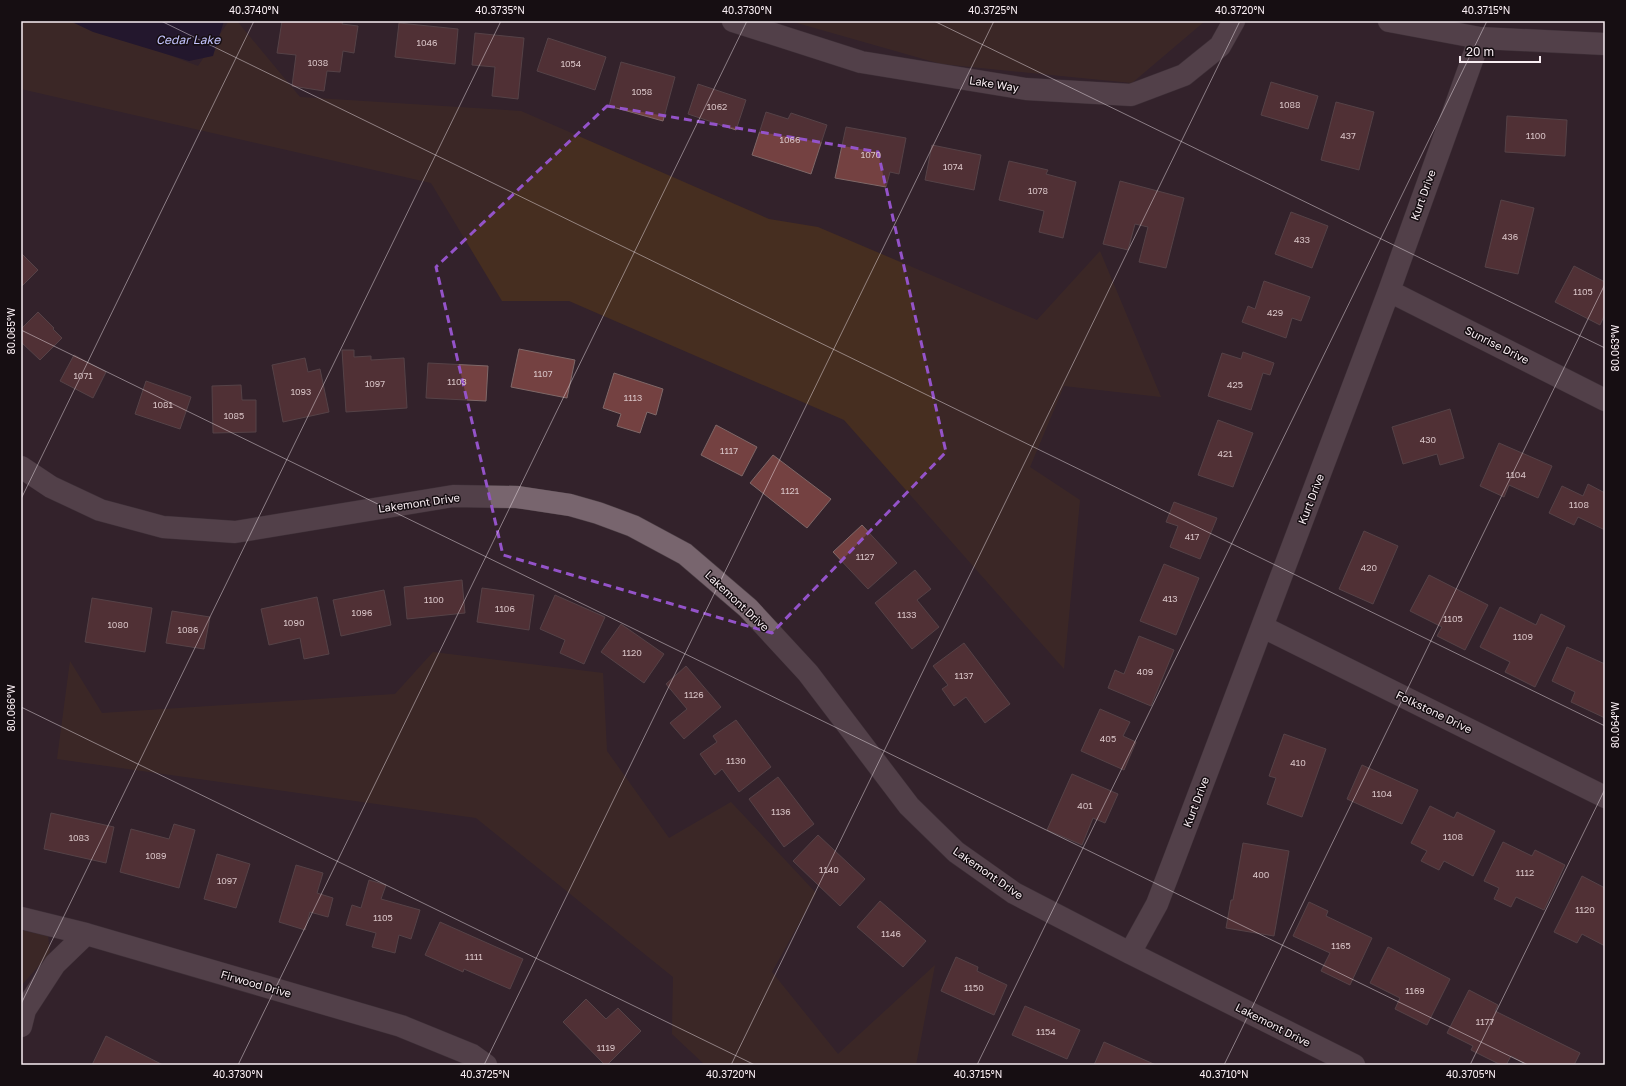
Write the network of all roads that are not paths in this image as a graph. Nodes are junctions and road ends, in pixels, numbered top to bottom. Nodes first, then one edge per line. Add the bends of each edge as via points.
1 (733, 21) edge
2 (1234, 21) edge
3 (1390, 21) edge
4 (1480, 38) junction
5 (1600, 47) edge
6 (1389, 291) junction
7 (1605, 400) edge
8 (21, 467) edge
9 (1262, 627) junction
10 (1605, 797) edge
11 (21, 918) edge
12 (86, 934) junction
13 (1130, 953) junction
14 (21, 1026) edge
15 (486, 1065) edge
16 (1354, 1065) edge

1 - 2 street, Lake Way via 861,62 1026,89 1131,95 1184,75 1220,46
3 - 4 street
4 - 5 street
4 - 6 street, Kurt Drive
6 - 7 street, Sunrise Drive
6 - 9 street, Kurt Drive
8 - 13 street, Lakemont Drive via 52,487 100,510 162,527 235,532 453,496 517,497 570,505 633,526 685,554 748,608 808,673 909,806 956,852 1014,893
9 - 10 street, Folkstone Drive
9 - 13 street, Kurt Drive via 1157,904
11 - 12 street, Firwood Drive
12 - 14 street via 56,964 25,1010
12 - 15 street, Firwood Drive via 401,1026 472,1055
13 - 16 street, Lakemont Drive

